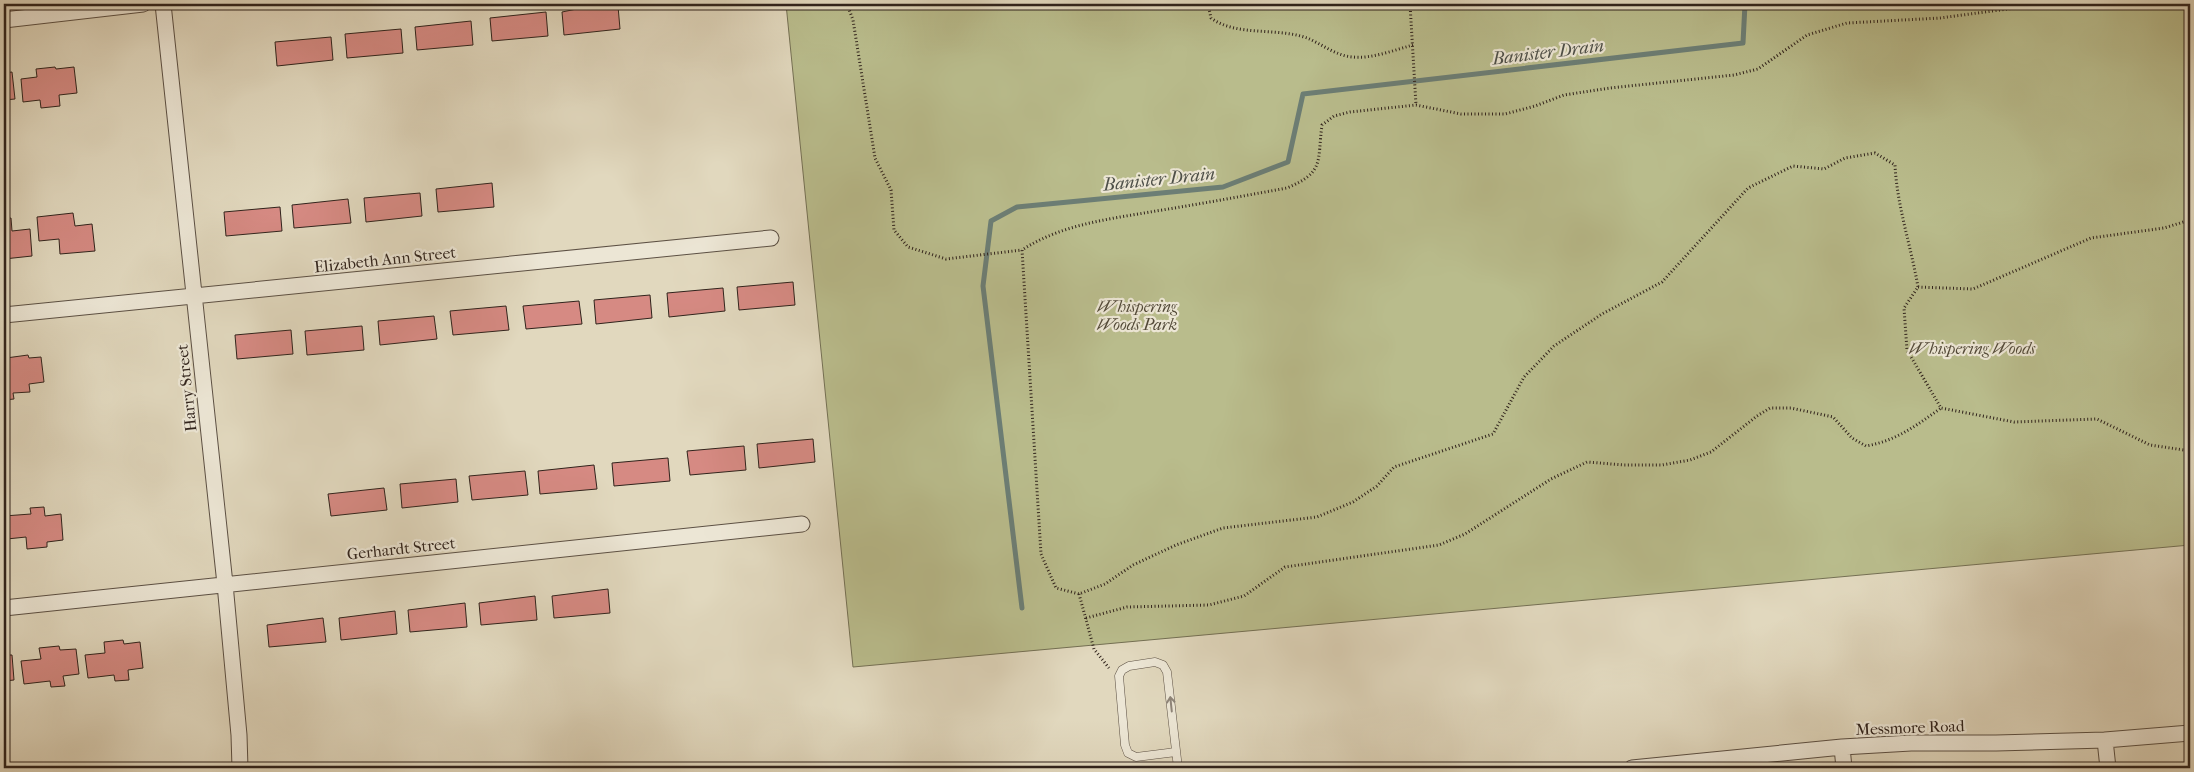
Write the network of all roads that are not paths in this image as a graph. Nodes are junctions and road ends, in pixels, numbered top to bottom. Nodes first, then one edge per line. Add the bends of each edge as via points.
1 (143, 4) edge
2 (164, 4) edge
3 (4, 20) edge
4 (771, 238) dead end
5 (194, 296) junction
6 (4, 315) edge
7 (802, 524) dead end
8 (225, 584) junction
9 (4, 608) edge
10 (2190, 732) edge
11 (2105, 740) junction
12 (1842, 747) junction
13 (1176, 752) junction
14 (240, 768) edge
15 (1178, 768) edge
16 (1632, 768) edge
17 (1844, 768) edge
18 (2108, 768) edge

1 - 3 street
2 - 5 street, Harry Street
4 - 5 street, Elizabeth Ann Street
5 - 6 street, Elizabeth Ann Street
5 - 8 street, Harry Street
7 - 8 street, Gerhardt Street
8 - 9 street, Gerhardt Street
8 - 14 street, Harry Street
10 - 11 street, Messmore Road
11 - 12 street, Messmore Road
11 - 18 street
12 - 16 street, Messmore Road
12 - 17 street
13 -> 13 lane via 1167,672 1163,665 1155,662 1122,670 1119,676 1128,753 1136,757
13 - 15 lane

